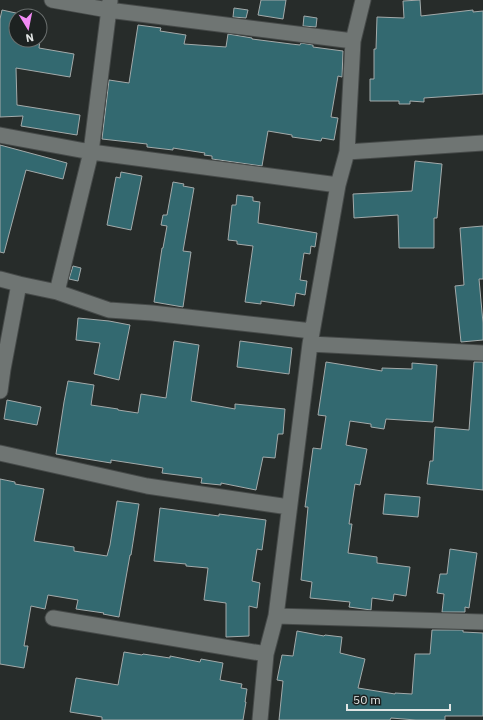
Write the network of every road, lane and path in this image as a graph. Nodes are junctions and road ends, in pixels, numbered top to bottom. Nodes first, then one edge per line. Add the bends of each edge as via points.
1 (52, 0) edge
2 (363, 0) edge
3 (109, 5) edge
4 (353, 40) junction
5 (0, 135) edge
6 (483, 143) edge
7 (91, 152) junction
8 (347, 152) junction
9 (338, 185) junction
10 (0, 279) edge
11 (19, 284) junction
12 (57, 292) junction
13 (311, 337) junction
14 (483, 353) edge
15 (0, 391) edge
16 (0, 453) edge
17 (289, 507) junction
18 (276, 616) junction
19 (53, 618) dead end
20 (483, 622) edge
21 (266, 654) junction
22 (260, 720) edge

1 - 3 street
2 - 4 street
3 - 4 street
3 - 7 street
4 - 8 street
5 - 7 street
6 - 8 street
7 - 9 street
7 - 12 street
8 - 9 street
9 - 13 street
10 - 11 street
11 - 12 street
11 - 15 street
12 - 13 street via 109,310 152,313
13 - 14 street
13 - 17 street
16 - 17 street via 147,486
17 - 18 street
18 - 20 street
18 - 21 street
19 - 21 street
21 - 22 street

